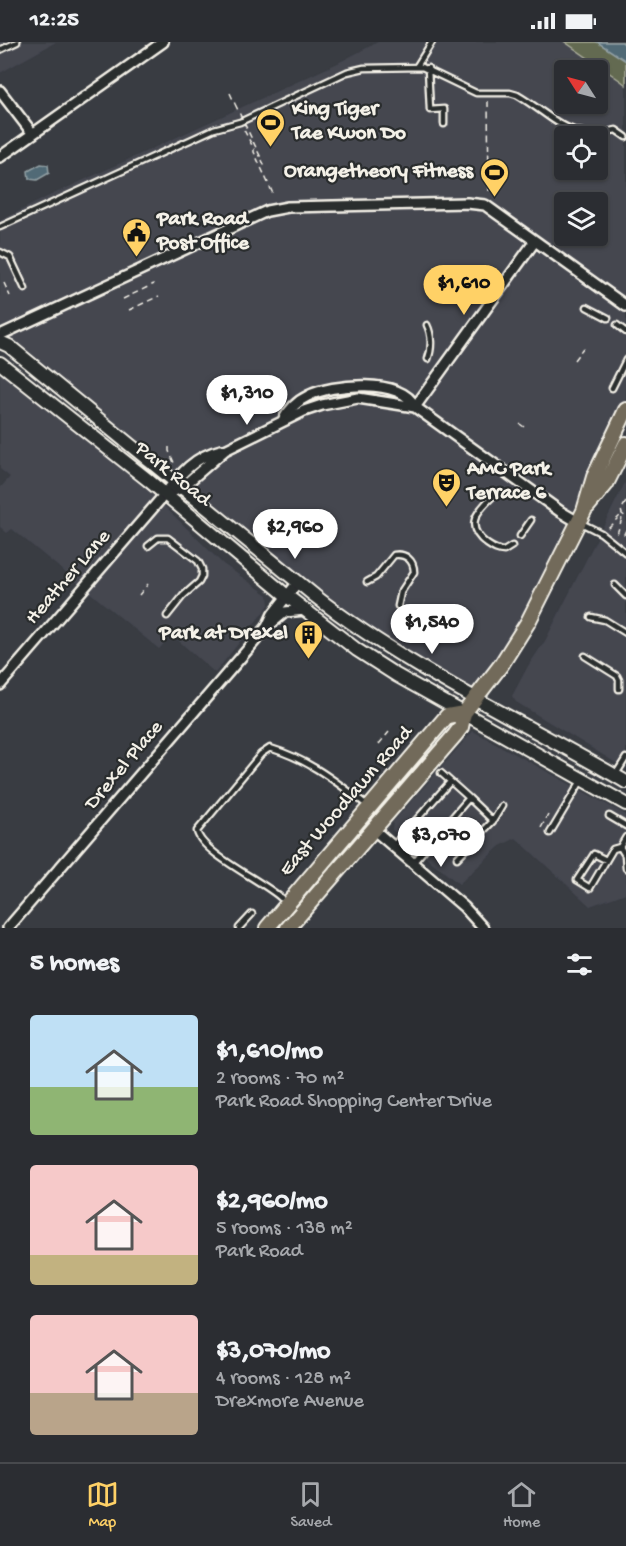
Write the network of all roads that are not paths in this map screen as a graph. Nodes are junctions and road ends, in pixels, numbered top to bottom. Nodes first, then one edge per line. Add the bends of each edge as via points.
1 (17, 42) edge
2 (163, 42) edge
3 (432, 42) edge
4 (0, 50) edge
5 (417, 66) junction
6 (428, 68) junction
7 (0, 92) edge
8 (444, 124) dead end
9 (33, 134) junction
10 (626, 137) edge
11 (0, 158) edge
12 (0, 227) edge
13 (535, 241) junction
14 (0, 252) edge
15 (25, 289) dead end
16 (626, 306) edge
17 (587, 307) dead end
18 (608, 318) dead end
19 (427, 325) dead end
20 (617, 325) dead end
21 (626, 332) edge
22 (0, 335) edge
23 (0, 342) edge
24 (428, 360) dead end
25 (626, 360) edge
26 (0, 363) edge
27 (612, 388) dead end
28 (415, 407) junction
29 (626, 410) edge
30 (282, 422) junction
31 (626, 444) edge
32 (179, 484) junction
33 (165, 494) junction
34 (495, 494) dead end
35 (581, 517) junction
36 (531, 520) dead end
37 (520, 536) dead end
38 (147, 546) dead end
39 (512, 546) dead end
40 (626, 553) edge
41 (298, 582) junction
42 (367, 582) dead end
43 (615, 585) dead end
44 (287, 596) junction
45 (626, 596) edge
46 (398, 606) dead end
47 (305, 610) junction
48 (167, 616) dead end
49 (591, 616) dead end
50 (267, 627) junction
51 (626, 633) edge
52 (585, 656) dead end
53 (0, 685) edge
54 (619, 689) dead end
55 (476, 698) junction
56 (464, 712) junction
57 (626, 758) edge
58 (441, 773) dead end
59 (615, 776) junction
60 (582, 779) junction
61 (450, 782) junction
62 (626, 782) edge
63 (469, 798) junction
64 (626, 804) edge
65 (502, 806) dead end
66 (369, 807) junction
67 (609, 816) dead end
68 (493, 821) junction
69 (626, 826) edge
70 (373, 829) junction
71 (550, 833) dead end
72 (626, 837) edge
73 (393, 846) junction
74 (620, 847) junction
75 (457, 858) dead end
76 (606, 860) junction
77 (413, 863) junction
78 (626, 868) edge
79 (281, 898) dead end
80 (252, 914) dead end
81 (9, 928) edge
82 (240, 928) edge
83 (267, 928) edge
84 (288, 928) edge
85 (483, 928) edge

1 - 4 lane
2 - 9 street
3 - 5 lane
5 - 6 lane
5 - 12 lane via 356,69
6 - 8 lane via 430,110 444,109
6 - 10 lane via 476,93 517,95 570,130 616,130
7 - 9 street
9 - 11 street
13 - 16 street
13 - 22 street via 491,208 476,203 280,208
13 - 28 street
14 - 15 lane via 12,259
17 - 18 lane
19 - 24 lane via 431,352
20 - 21 lane
23 - 32 main road, Park Road
25 - 27 lane
26 - 33 main road, Park Road
28 - 30 street, Heather Lane via 348,399 308,409
28 - 30 street via 409,398 390,389 344,386 303,398
28 - 35 street via 561,512
29 - 35 main road, East Woodlawn Road via 594,477
30 - 32 street, Heather Lane via 225,450
31 - 35 main road, East Woodlawn Road via 606,484
32 - 33 street, Heather Lane
32 - 41 main road, Park Road
33 - 44 main road, Park Road
33 - 53 street, Heather Lane
34 - 39 lane via 476,517 474,532 499,551
35 - 40 lane
35 - 55 main road, East Woodlawn Road via 518,639
36 - 37 lane
38 - 48 lane via 155,539 168,538 202,568 199,582
41 - 44 street, Drexel Place
41 - 55 main road, Park Road via 366,633
42 - 46 lane via 394,555 408,558 414,572 401,592
43 - 45 lane
44 - 47 main road, Park Road
44 - 50 street, Drexel Place
47 - 50 street, Drexel Place via 285,612
47 - 56 main road, Park Road via 369,659
49 - 51 lane
50 - 81 street, Drexel Place
52 - 54 lane via 617,676
55 - 56 main road, East Woodlawn Road
55 - 59 main road, Park Road
56 - 60 main road, Park Road
56 - 66 main road, East Woodlawn Road via 447,716
56 - 70 main road, East Woodlawn Road via 455,735
57 - 59 lane
58 - 61 lane
59 - 62 main road, Park Road
60 - 64 main road, Park Road
60 - 71 lane
61 - 63 lane
61 - 73 lane
63 - 68 lane
63 - 77 lane
65 - 68 lane
66 - 79 lane via 321,770 290,754 270,747 261,754 197,831 205,845
66 - 83 main road, East Woodlawn Road
67 - 69 lane
68 - 75 lane
70 - 73 street
70 - 84 main road, East Woodlawn Road
72 - 74 lane
73 - 77 street
74 - 76 lane via 613,849
74 - 78 lane
76 - 76 lane via 590,888 577,880 594,854
77 - 85 street
80 - 82 lane

